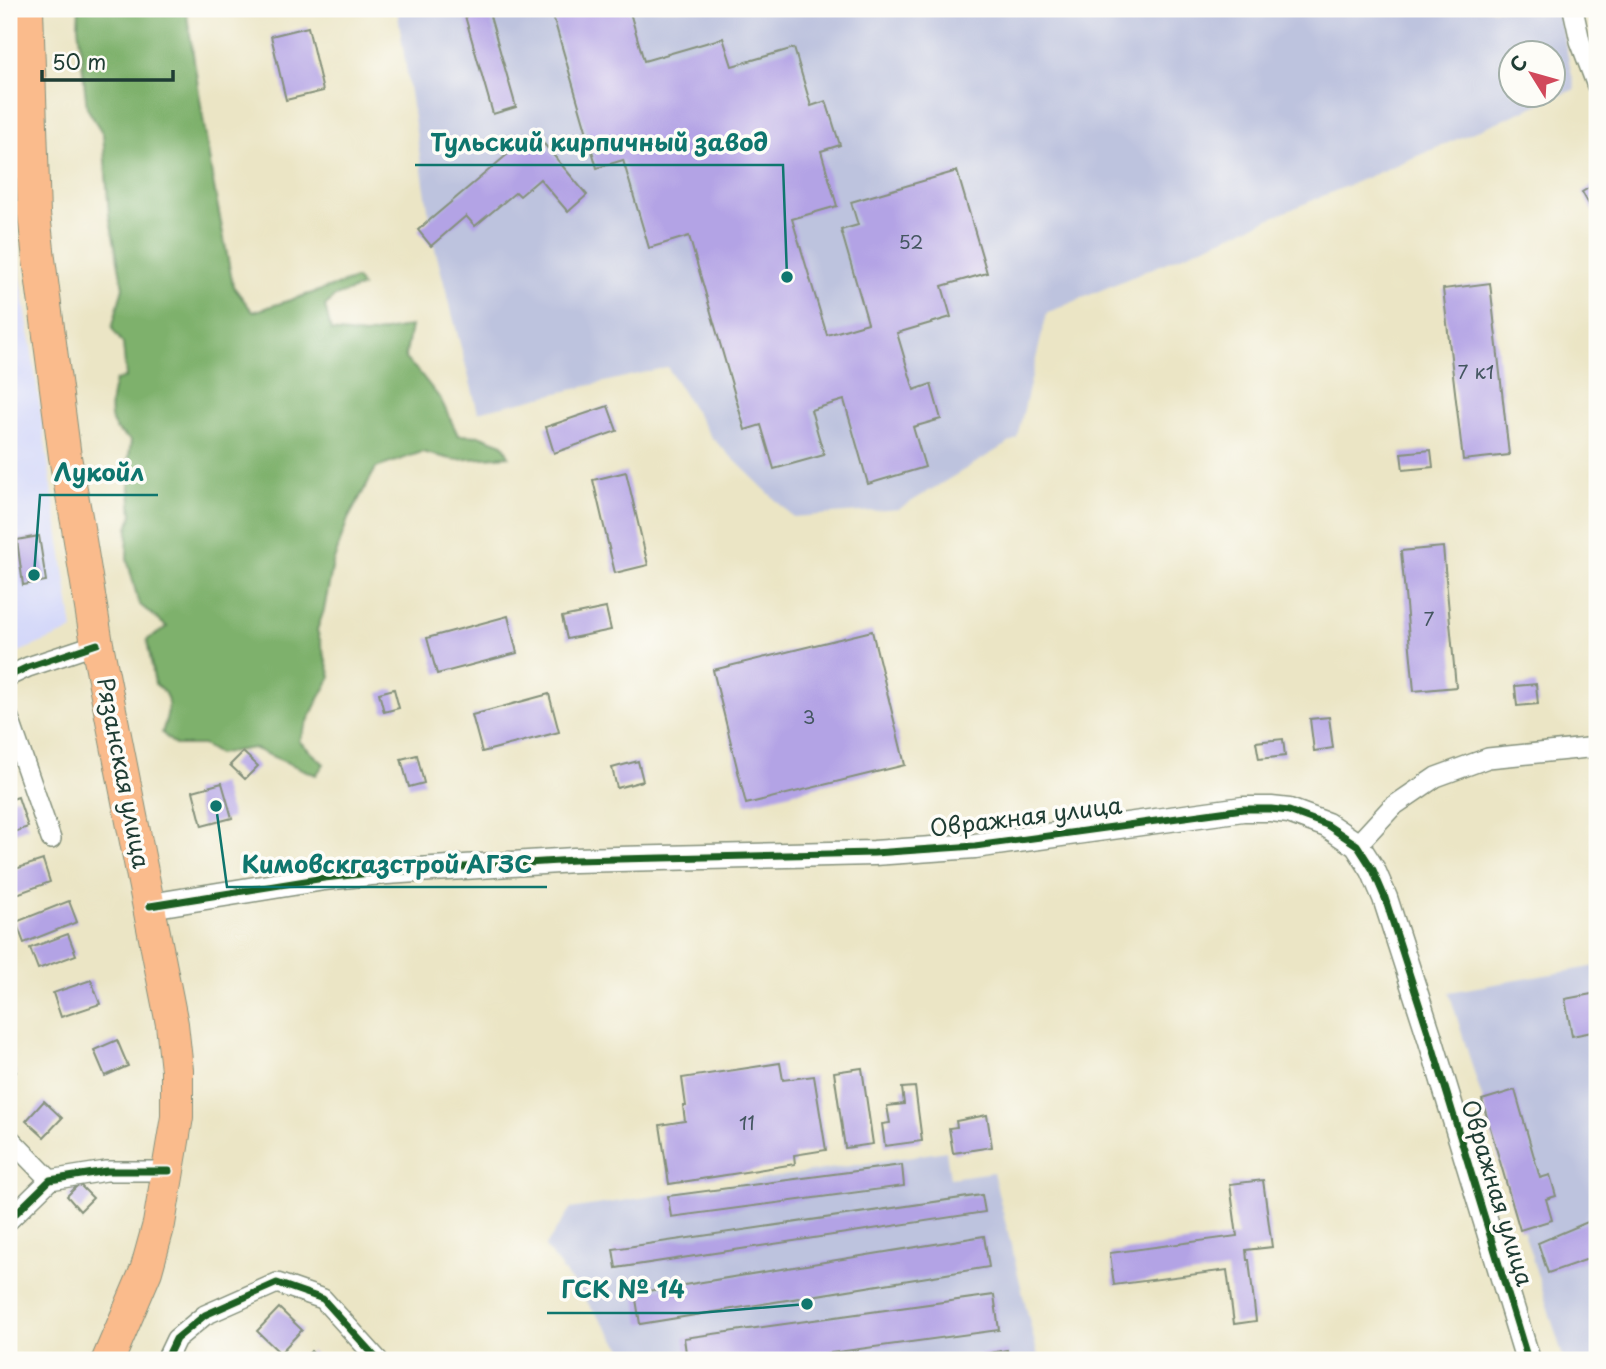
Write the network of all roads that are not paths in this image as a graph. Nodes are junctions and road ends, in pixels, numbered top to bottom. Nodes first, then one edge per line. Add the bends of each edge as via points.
1 (27, 9) edge
2 (1573, 9) edge
3 (1597, 86) edge
4 (97, 644) junction
5 (9, 676) edge
6 (9, 718) edge
7 (1597, 747) edge
8 (51, 839) dead end
9 (1357, 845) junction
10 (150, 906) junction
11 (9, 1138) edge
12 (169, 1171) junction
13 (50, 1180) junction
14 (9, 1220) edge
15 (108, 1360) edge
16 (166, 1360) edge
17 (378, 1360) edge
18 (1528, 1360) edge

1 - 4 main road, Рязанская улица via 38,259
2 - 3 street
4 - 5 street
4 - 10 main road, Рязанская улица
6 - 8 street
7 - 9 street via 1488,758 1436,777 1392,807
9 - 10 street, Овражная улица via 1327,825 1289,811 1243,809 975,846 575,860 371,873
9 - 18 street, Овражная улица via 1385,898
10 - 12 main road, Рязанская улица via 177,1070 177,1117
11 - 13 street
12 - 13 street via 106,1171
12 - 15 main road, Рязанская улица via 146,1270
13 - 14 street
16 - 17 street via 176,1339 205,1315 277,1283 323,1299

